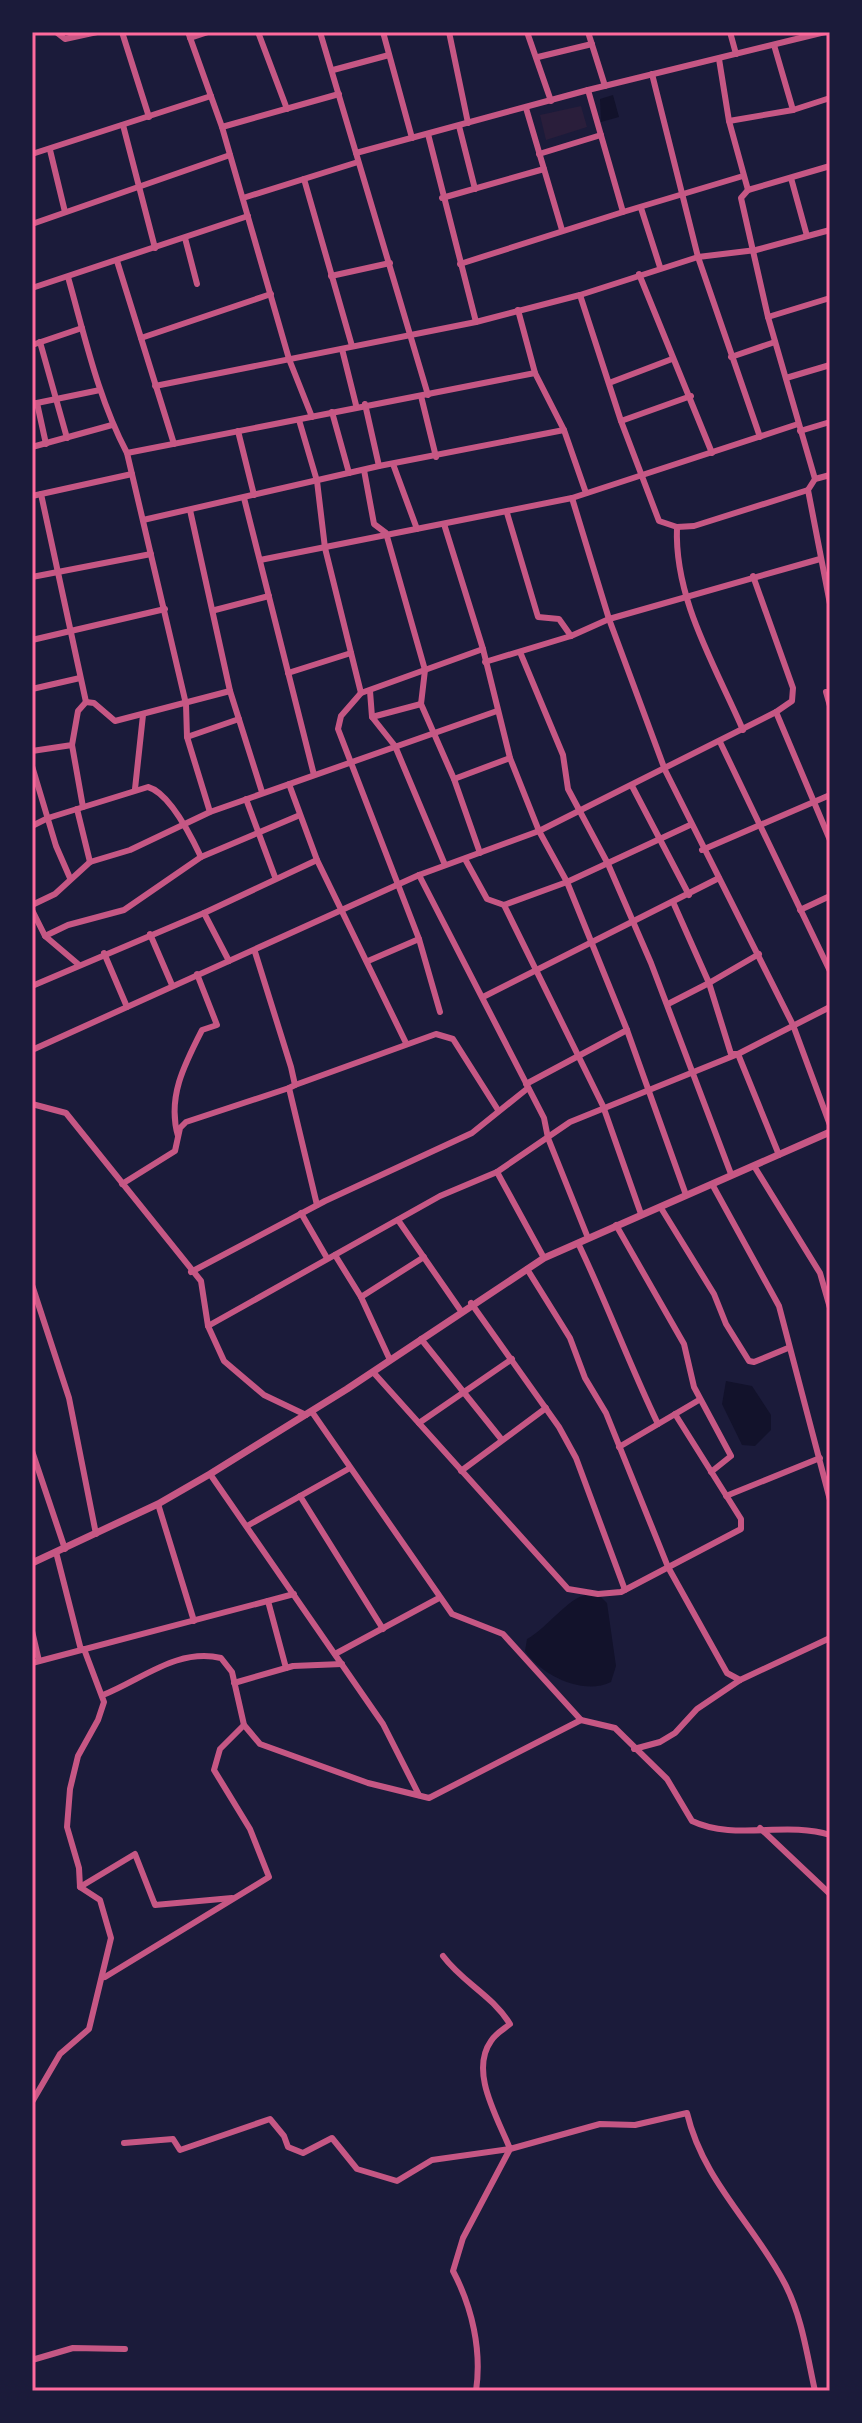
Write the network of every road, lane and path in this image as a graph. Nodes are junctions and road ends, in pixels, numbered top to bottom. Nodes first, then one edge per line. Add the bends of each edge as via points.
1 (56, 32) edge
2 (97, 32) edge
3 (122, 32) edge
4 (208, 32) edge
5 (258, 32) edge
6 (320, 32) edge
7 (383, 32) edge
8 (449, 32) edge
9 (527, 32) edge
10 (588, 32) edge
11 (730, 32) edge
12 (825, 32) edge
13 (189, 35) edge
14 (592, 44) junction
15 (774, 45) junction
16 (736, 54) junction
17 (389, 55) junction
18 (538, 57) junction
19 (719, 59) junction
20 (333, 70) junction
21 (652, 74) junction
22 (605, 86) junction
23 (588, 90) junction
24 (339, 94) junction
25 (211, 96) junction
26 (830, 98) edge
27 (551, 101) junction
28 (526, 108) junction
29 (287, 109) junction
30 (793, 110) junction
31 (149, 117) junction
32 (729, 121) junction
33 (468, 123) junction
34 (123, 125) junction
35 (459, 126) junction
36 (222, 127) junction
37 (428, 134) junction
38 (601, 135) junction
39 (412, 138) junction
40 (50, 150) junction
41 (32, 153) edge
42 (356, 153) junction
43 (539, 154) junction
44 (230, 155) junction
45 (358, 162) junction
46 (830, 166) edge
47 (544, 169) junction
48 (743, 176) junction
49 (791, 178) junction
50 (304, 179) junction
51 (139, 187) junction
52 (475, 189) junction
53 (748, 190) junction
54 (684, 194) junction
55 (243, 198) junction
56 (442, 198) junction
57 (641, 208) junction
58 (65, 212) junction
59 (623, 212) junction
60 (248, 216) junction
61 (32, 224) edge
62 (562, 230) junction
63 (830, 230) edge
64 (807, 236) junction
65 (185, 238) junction
66 (155, 248) junction
67 (756, 250) junction
68 (698, 257) junction
69 (117, 261) junction
70 (390, 263) junction
71 (460, 264) junction
72 (660, 267) junction
73 (639, 274) junction
74 (331, 276) junction
75 (68, 277) junction
76 (197, 284) dead end
77 (32, 288) edge
78 (271, 294) junction
79 (580, 295) junction
80 (830, 298) edge
81 (518, 310) junction
82 (768, 317) junction
83 (476, 322) junction
84 (82, 328) junction
85 (412, 336) junction
86 (141, 338) junction
87 (775, 342) junction
88 (36, 343) edge
89 (352, 346) junction
90 (342, 349) junction
91 (731, 357) junction
92 (289, 359) junction
93 (672, 359) junction
94 (830, 365) edge
95 (535, 373) junction
96 (786, 378) junction
97 (609, 383) junction
98 (155, 386) junction
99 (100, 390) junction
100 (425, 396) junction
101 (691, 396) junction
102 (58, 400) junction
103 (34, 403) edge
104 (365, 404) junction
105 (356, 405) junction
106 (332, 412) junction
107 (312, 417) junction
108 (299, 420) junction
109 (621, 421) junction
110 (830, 422) edge
111 (112, 425) junction
112 (799, 428) junction
113 (564, 430) junction
114 (238, 431) junction
115 (760, 437) junction
116 (67, 438) junction
117 (46, 444) junction
118 (174, 444) junction
119 (32, 447) edge
120 (127, 453) junction
121 (712, 453) junction
122 (436, 457) junction
123 (393, 464) junction
124 (379, 466) junction
125 (364, 470) junction
126 (349, 473) junction
127 (132, 474) junction
128 (644, 475) junction
129 (830, 475) edge
130 (815, 479) junction
131 (317, 481) junction
132 (808, 490) junction
133 (586, 493) junction
134 (41, 494) junction
135 (254, 495) junction
136 (32, 496) edge
137 (244, 498) junction
138 (572, 498) junction
139 (190, 510) junction
140 (507, 513) junction
141 (143, 520) junction
142 (444, 524) junction
143 (677, 527) junction
144 (417, 529) junction
145 (386, 533) junction
146 (325, 548) junction
147 (151, 554) junction
148 (820, 559) junction
149 (260, 560) junction
150 (56, 572) junction
151 (753, 576) junction
152 (32, 577) edge
153 (269, 596) junction
154 (685, 597) junction
155 (830, 604) edge
156 (165, 609) junction
157 (215, 610) junction
158 (609, 619) junction
159 (69, 631) junction
160 (571, 636) junction
161 (32, 640) edge
162 (483, 649) junction
163 (520, 652) junction
164 (351, 653) junction
165 (485, 662) junction
166 (425, 670) junction
167 (288, 673) junction
168 (80, 678) junction
169 (32, 689) edge
170 (230, 691) junction
171 (370, 691) junction
172 (826, 692) dead end
173 (361, 693) junction
174 (86, 702) junction
175 (186, 704) junction
176 (421, 704) junction
177 (830, 706) edge
178 (497, 711) junction
179 (776, 712) junction
180 (143, 715) junction
181 (372, 717) junction
182 (239, 719) junction
183 (743, 730) junction
184 (431, 733) junction
185 (187, 737) junction
186 (720, 742) junction
187 (72, 745) junction
188 (395, 746) junction
189 (32, 751) edge
190 (510, 758) junction
191 (352, 760) junction
192 (32, 766) edge
193 (665, 770) junction
194 (314, 775) junction
195 (454, 779) junction
196 (289, 784) junction
197 (632, 786) junction
198 (135, 789) junction
199 (262, 792) junction
200 (830, 795) edge
201 (246, 799) junction
202 (813, 802) junction
203 (80, 808) junction
204 (210, 812) junction
205 (580, 812) junction
206 (300, 815) junction
207 (48, 818) junction
208 (690, 825) junction
209 (760, 825) junction
210 (32, 826) edge
211 (186, 826) junction
212 (260, 830) junction
213 (539, 831) junction
214 (661, 838) junction
215 (830, 840) edge
216 (702, 850) junction
217 (480, 853) junction
218 (201, 857) junction
219 (465, 859) junction
220 (317, 860) junction
221 (90, 862) junction
222 (608, 864) junction
223 (445, 865) junction
224 (419, 875) junction
225 (275, 877) junction
226 (70, 878) junction
227 (719, 878) junction
228 (567, 882) junction
229 (396, 887) junction
230 (689, 895) junction
231 (830, 896) edge
232 (673, 902) junction
233 (504, 905) junction
234 (32, 907) edge
235 (342, 909) junction
236 (800, 910) junction
237 (204, 913) junction
238 (633, 921) junction
239 (150, 934) junction
240 (45, 936) junction
241 (419, 939) junction
242 (589, 943) junction
243 (255, 952) junction
244 (104, 953) junction
245 (759, 954) junction
246 (229, 961) junction
247 (368, 961) junction
248 (78, 964) junction
249 (536, 970) junction
250 (830, 971) edge
251 (197, 974) junction
252 (709, 983) junction
253 (172, 985) junction
254 (32, 986) edge
255 (483, 997) junction
256 (668, 1004) junction
257 (127, 1007) junction
258 (830, 1007) edge
259 (440, 1012) dead end
260 (793, 1025) junction
261 (627, 1030) junction
262 (406, 1043) junction
263 (32, 1050) edge
264 (738, 1054) junction
265 (578, 1056) junction
266 (693, 1069) junction
267 (527, 1086) junction
268 (292, 1087) junction
269 (646, 1089) junction
270 (32, 1104) edge
271 (603, 1106) junction
272 (498, 1110) junction
273 (830, 1125) edge
274 (830, 1132) edge
275 (178, 1136) junction
276 (548, 1138) junction
277 (779, 1155) junction
278 (754, 1166) junction
279 (497, 1172) junction
280 (731, 1174) junction
281 (122, 1184) junction
282 (712, 1184) junction
283 (686, 1195) junction
284 (317, 1205) junction
285 (661, 1208) junction
286 (301, 1213) junction
287 (641, 1214) junction
288 (398, 1220) junction
289 (616, 1225) junction
290 (588, 1238) junction
291 (578, 1243) junction
292 (331, 1257) junction
293 (424, 1257) junction
294 (544, 1258) junction
295 (527, 1269) junction
296 (191, 1272) junction
297 (32, 1285) edge
298 (361, 1297) junction
299 (471, 1303) junction
300 (830, 1308) edge
301 (461, 1311) junction
302 (208, 1326) junction
303 (421, 1339) junction
304 (788, 1348) junction
305 (512, 1359) junction
306 (390, 1360) junction
307 (373, 1372) junction
308 (465, 1392) junction
309 (699, 1400) junction
310 (546, 1408) junction
311 (309, 1414) junction
312 (675, 1414) junction
313 (419, 1423) junction
314 (658, 1424) junction
315 (502, 1440) junction
316 (619, 1447) junction
317 (32, 1451) edge
318 (820, 1458) junction
319 (350, 1468) junction
320 (461, 1471) junction
321 (711, 1472) junction
322 (210, 1474) junction
323 (300, 1496) junction
324 (726, 1496) junction
325 (830, 1500) edge
326 (158, 1504) junction
327 (247, 1526) junction
328 (96, 1534) junction
329 (60, 1550) junction
330 (32, 1563) edge
331 (668, 1567) junction
332 (625, 1590) junction
333 (294, 1594) junction
334 (439, 1598) junction
335 (268, 1601) junction
336 (194, 1621) junction
337 (383, 1629) junction
338 (32, 1631) edge
339 (830, 1638) edge
340 (83, 1650) junction
341 (335, 1654) junction
342 (35, 1662) edge
343 (342, 1664) junction
344 (286, 1668) junction
345 (740, 1680) junction
346 (234, 1683) junction
347 (103, 1695) junction
348 (581, 1720) junction
349 (244, 1725) junction
350 (634, 1749) junction
351 (419, 1795) junction
352 (760, 1828) junction
353 (830, 1835) edge
354 (80, 1887) junction
355 (830, 1894) edge
356 (235, 1898) junction
357 (443, 1956) dead end
358 (104, 1977) junction
359 (32, 2102) edge
360 (124, 2143) dead end
361 (510, 2149) junction
362 (125, 2349) dead end
363 (32, 2360) edge
364 (476, 2391) edge
365 (815, 2391) edge

1 - 2 street via 65,39
3 - 31 street
4 - 13 street
5 - 29 street
6 - 20 street
7 - 17 street
8 - 33 street
9 - 18 street
10 - 14 street
11 - 16 street
12 - 15 street
13 - 25 street
14 - 18 street
14 - 22 street
15 - 16 street
15 - 30 street
16 - 19 street
17 - 20 street
17 - 39 street
18 - 27 street
19 - 21 street
19 - 32 street
20 - 24 street
21 - 22 street
21 - 54 street
22 - 23 street
23 - 27 street
23 - 38 street
24 - 29 street
24 - 42 street
25 - 31 street
25 - 36 street
26 - 30 street
27 - 28 street
28 - 33 street
28 - 43 street
29 - 36 street
30 - 32 street
31 - 34 street
32 - 48 street
33 - 35 street
34 - 40 street
34 - 51 street
35 - 37 street
35 - 52 street
36 - 44 street
37 - 39 street
37 - 56 street
38 - 43 street
38 - 59 street
39 - 42 street
40 - 41 street
40 - 58 street
42 - 45 street
43 - 47 street
44 - 51 street
44 - 55 street
45 - 50 street
45 - 70 street
46 - 49 street
47 - 52 street
47 - 62 street
48 - 53 street
48 - 54 street
49 - 53 street
49 - 64 street
50 - 55 street
50 - 74 street
51 - 58 street
51 - 66 street
52 - 56 street
53 - 67 street via 741,203
54 - 57 street
54 - 68 street
55 - 60 street
56 - 71 street
57 - 59 street
57 - 72 street
58 - 61 street
59 - 62 street
60 - 65 street
60 - 78 street
62 - 71 street
63 - 64 street
64 - 67 street
65 - 66 street
65 - 76 street
66 - 69 street
67 - 68 street
67 - 82 street
68 - 72 street
68 - 91 street
69 - 75 street
69 - 86 street
70 - 74 street
70 - 85 street
71 - 83 street
72 - 73 street
73 - 79 street
73 - 93 street
74 - 89 street
75 - 77 street
75 - 84 street
78 - 86 street
78 - 92 street
79 - 81 street
79 - 97 street
80 - 82 street
81 - 83 street
81 - 95 street
82 - 87 street
83 - 85 street
84 - 88 street
84 - 99 street
85 - 89 street
85 - 100 street
86 - 98 street
87 - 91 street
87 - 96 street
88 - 102 street
89 - 90 street
90 - 92 street
90 - 105 street
91 - 115 street
92 - 98 street
92 - 107 street
93 - 97 street
93 - 101 street
94 - 96 street
95 - 100 street
95 - 113 street
96 - 112 street
97 - 109 street
98 - 118 street
99 - 102 street
99 - 111 street
100 - 104 street
100 - 122 street
101 - 109 street
101 - 121 street
102 - 103 street
102 - 116 street
103 - 117 street
104 - 105 street
104 - 124 street
105 - 106 street
106 - 107 street
106 - 126 street
107 - 108 street
108 - 114 street
108 - 131 street
109 - 128 street
110 - 112 street
111 - 116 street
111 - 120 street
112 - 115 street
112 - 130 street
113 - 122 street
113 - 133 street
114 - 118 street
114 - 135 street
115 - 121 street
116 - 117 street
117 - 119 street
118 - 120 street
120 - 127 street
121 - 128 street
122 - 123 street
123 - 124 street
123 - 144 street
124 - 125 street
125 - 126 street
125 - 145 street via 374,524
126 - 131 street
127 - 134 street
127 - 141 street
128 - 133 street
128 - 143 street via 659,521
129 - 130 street
130 - 132 street
131 - 135 street
131 - 146 street
132 - 143 street
132 - 148 street
133 - 138 street
134 - 136 street
134 - 150 street
135 - 137 street
137 - 139 street
137 - 149 street
138 - 140 street
138 - 158 street
139 - 141 street
139 - 157 street
140 - 142 street
140 - 160 street via 538,617 559,619
141 - 147 street
142 - 144 street
142 - 162 street
143 - 154 street
144 - 145 street
145 - 146 street
145 - 166 street
146 - 149 street
146 - 164 street
147 - 150 street
147 - 156 street
148 - 151 street
148 - 155 street
149 - 153 street
150 - 152 street
150 - 159 street
151 - 154 street
151 - 179 street via 793,688 792,701
153 - 157 street
153 - 167 street
154 - 158 street
154 - 183 street
156 - 159 street
156 - 175 street
157 - 170 street
158 - 160 street
158 - 193 street
159 - 161 street
159 - 168 street
160 - 163 street
162 - 165 street
162 - 166 street
163 - 165 street
163 - 205 street via 563,755 568,789
164 - 167 street
164 - 173 street
165 - 178 street
166 - 171 street
166 - 176 street
167 - 194 street
168 - 169 street
168 - 174 street
170 - 175 street
170 - 182 street
171 - 173 street
171 - 181 street
172 - 177 street
173 - 191 street via 341,716 338,729
174 - 180 street via 115,721
174 - 187 street via 78,711
175 - 180 street
175 - 185 street
176 - 181 street
176 - 184 street
178 - 184 street
178 - 190 street
179 - 183 street
179 - 202 street
180 - 198 street
181 - 188 street
182 - 185 street
182 - 199 street
183 - 186 street
184 - 188 street
184 - 195 street
185 - 204 street
186 - 193 street
186 - 209 street
187 - 189 street
187 - 203 street
188 - 191 street
188 - 223 street
190 - 195 street
190 - 213 street
191 - 194 street
191 - 229 street
192 - 207 street
193 - 197 street
193 - 208 street
194 - 196 street
195 - 217 street
196 - 199 street
196 - 206 street
197 - 205 street
197 - 214 street
198 - 203 street
198 - 211 street via 155,789
199 - 201 street
200 - 202 street
201 - 204 street
201 - 212 street
202 - 209 street
202 - 215 street
203 - 207 street
203 - 221 street
204 - 211 street
205 - 213 street
205 - 222 street
206 - 212 street
206 - 220 street
207 - 210 street
207 - 226 street
208 - 214 street
208 - 216 street
209 - 216 street
209 - 236 street
211 - 218 street
211 - 221 street
212 - 218 street
212 - 225 street
213 - 217 street
213 - 228 street
214 - 222 street
214 - 230 street
216 - 227 street
217 - 219 street
218 - 240 street via 124,910
219 - 223 street
219 - 233 street via 487,899
220 - 225 street
220 - 235 street
221 - 226 street
222 - 228 street
222 - 238 street
223 - 224 street
224 - 229 street
224 - 255 street
225 - 237 street
226 - 234 street
227 - 230 street
227 - 245 street
228 - 233 street
228 - 242 street
229 - 235 street
229 - 241 street
230 - 232 street
231 - 236 street
232 - 238 street
232 - 252 street
233 - 249 street
234 - 240 street
235 - 243 street
235 - 247 street
236 - 250 street
237 - 239 street
237 - 246 street
238 - 242 street
238 - 256 street
239 - 244 street
239 - 253 street
240 - 248 street
241 - 247 street
241 - 259 street
242 - 249 street
242 - 261 street
243 - 246 street
243 - 268 street
244 - 248 street
244 - 257 street
245 - 252 street
245 - 260 street
246 - 251 street
247 - 262 street
248 - 254 street
249 - 255 street
249 - 265 street
251 - 253 street
251 - 275 street via 217,1025 202,1030 173,1096
252 - 256 street
252 - 264 street via 731,1054
253 - 257 street
255 - 267 street
256 - 266 street
257 - 263 street
258 - 260 street
260 - 264 street
260 - 273 street
261 - 265 street
261 - 269 street
262 - 268 street
262 - 272 street via 436,1034 453,1039
264 - 266 street
264 - 277 street
265 - 267 street
265 - 271 street
266 - 269 street
266 - 280 street
267 - 272 street
267 - 276 street
268 - 275 street via 186,1122
268 - 284 street
269 - 271 street
269 - 283 street
270 - 281 street via 66,1113
271 - 276 street
271 - 287 street
272 - 284 street via 472,1133
274 - 277 street
275 - 281 street via 175,1151
276 - 279 street
276 - 290 street
277 - 278 street
278 - 280 street
278 - 300 street via 820,1273
279 - 288 street
279 - 294 street
280 - 282 street
281 - 296 street
282 - 283 street
282 - 304 street via 769,1284
283 - 285 street
284 - 286 street
285 - 287 street
285 - 304 street via 749,1361
286 - 292 street
286 - 296 street
287 - 289 street
288 - 292 street
288 - 293 street
289 - 290 street
289 - 309 street via 684,1344
290 - 291 street
291 - 294 street
291 - 314 street
292 - 298 street
292 - 302 street
293 - 298 street
293 - 301 street
294 - 295 street
295 - 299 street
295 - 316 street via 570,1338
296 - 302 street via 204,1287
297 - 328 street via 69,1398
298 - 306 street
299 - 301 street
299 - 305 street
301 - 303 street
302 - 311 street via 217,1351 237,1374 278,1404
303 - 306 street
303 - 308 street
304 - 318 street
305 - 308 street
305 - 310 street
306 - 307 street
307 - 311 street
307 - 313 street
308 - 313 street
308 - 315 street
309 - 312 street
309 - 321 street via 731,1456
310 - 315 street
310 - 332 street via 576,1458
311 - 319 street
311 - 322 street
312 - 314 street
312 - 321 street
313 - 320 street
314 - 316 street
315 - 320 street
316 - 331 street
317 - 329 street
318 - 324 street
318 - 325 street
319 - 323 street
319 - 334 street
320 - 332 street via 568,1589 598,1594
321 - 324 street
322 - 326 street
322 - 327 street
323 - 327 street
323 - 337 street
324 - 331 street via 741,1519 741,1529
326 - 328 street
326 - 336 street
327 - 333 street
328 - 329 street
329 - 330 street
329 - 340 street
331 - 332 street
331 - 345 street via 727,1673
333 - 335 street
333 - 341 street
334 - 337 street
334 - 348 street via 466,1622 503,1634
335 - 336 street
335 - 344 street
336 - 340 street
337 - 341 street
338 - 342 street
339 - 345 street
340 - 342 street
340 - 347 street
341 - 343 street
343 - 344 street
343 - 351 street via 383,1724
344 - 346 street
345 - 350 street via 697,1709 675,1733
346 - 347 street via 221,1658 203,1654 180,1657
346 - 349 street
347 - 354 street via 102,1711 78,1756 70,1789 67,1827
348 - 350 street via 615,1728
348 - 351 street via 438,1795
349 - 351 street via 268,1749
349 - 356 street via 220,1749 214,1770 250,1829 269,1877
350 - 352 street via 667,1779 692,1821 726,1829
352 - 353 street
352 - 355 street
354 - 356 street via 135,1854 155,1905
354 - 358 street via 100,1900 111,1938
356 - 358 street
357 - 361 street via 489,1996 510,2024 490,2041 482,2066
358 - 359 street via 89,2029 60,2054
360 - 361 street via 173,2139 180,2150 270,2119 288,2147 303,2153 332,2138 357,2169 397,2181 432,2160
361 - 364 street via 463,2238 453,2271 467,2297 478,2355
361 - 365 street via 600,2124 635,2125 687,2113 694,2144 713,2178 785,2283 801,2325
362 - 363 street via 73,2348

